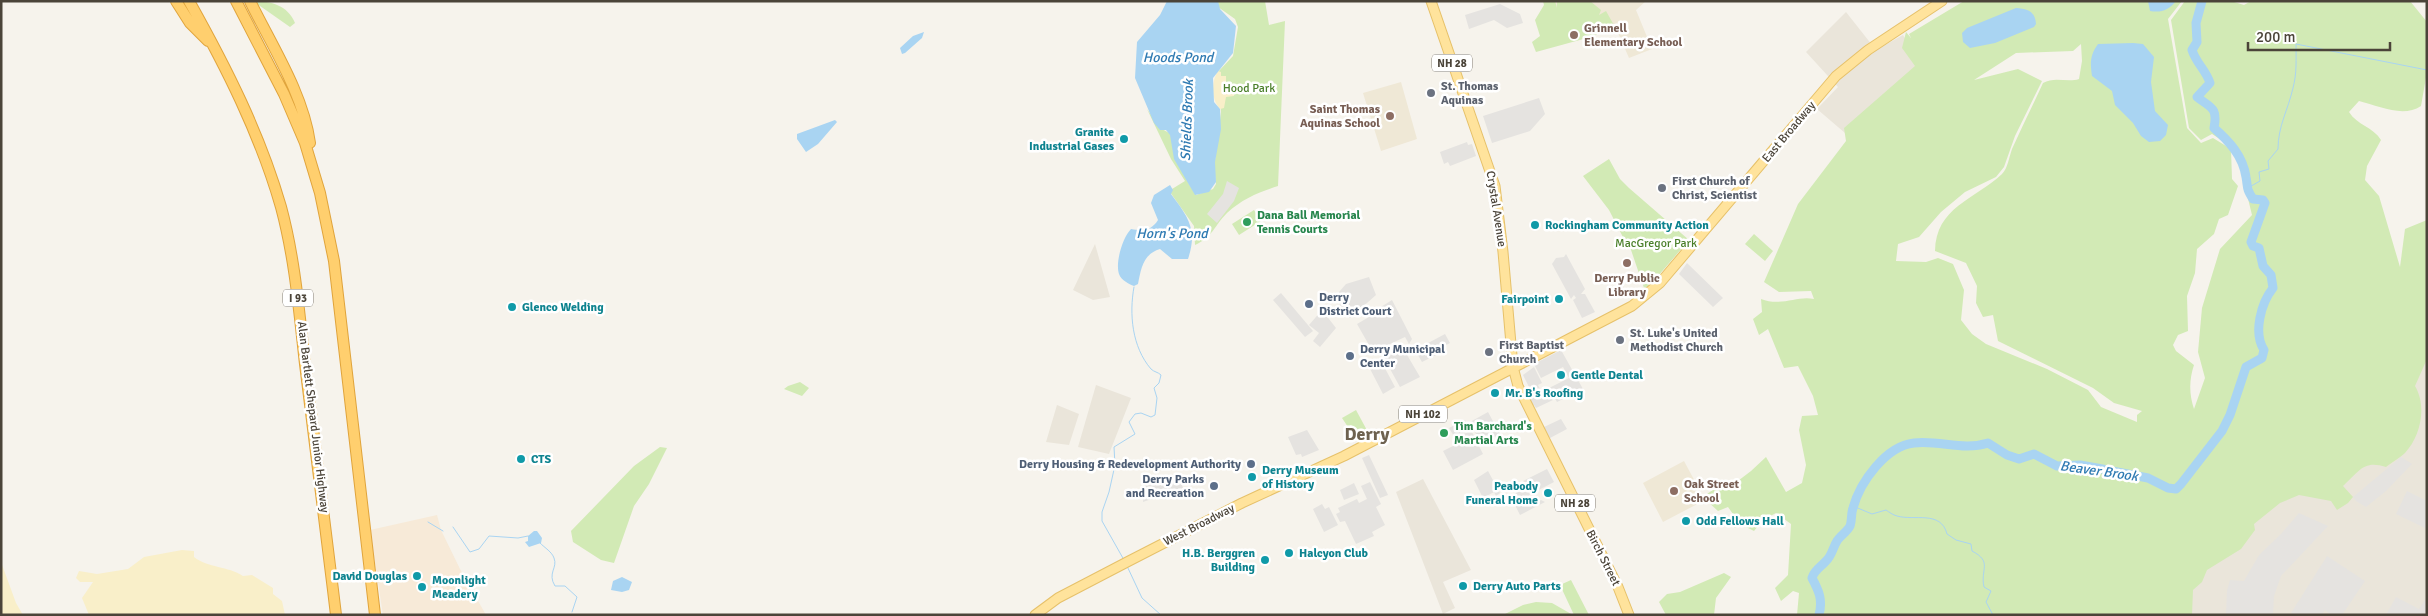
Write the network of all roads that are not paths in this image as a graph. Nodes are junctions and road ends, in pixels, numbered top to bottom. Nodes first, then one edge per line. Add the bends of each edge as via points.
1 (176, 1) edge
2 (189, 1) edge
3 (236, 1) edge
4 (250, 1) edge
5 (1431, 1) edge
6 (1942, 1) edge
7 (218, 52) junction
8 (312, 167) junction
9 (1513, 367) junction
10 (1368, 443) joint
11 (335, 615) edge
12 (375, 615) edge
13 (1035, 615) edge
14 (1629, 615) edge

1 - 7 highway via 190,23
2 - 7 highway, Alan Bartlett Shepard Junior Highway / I 93
3 - 8 highway via 284,94
4 - 8 highway via 304,118
5 - 9 main road, Crystal Avenue / NH 28 via 1495,186
6 - 9 main road, East Broadway / NH 102 via 1868,50 1836,76 1646,296 1627,309
7 - 11 highway, Alan Bartlett Shepard Junior Highway / I 93 via 266,160 289,242 299,302
8 - 12 highway via 334,261
9 - 10 main road, East Broadway / NH 102
9 - 14 main road, Birch Street / NH 28 via 1526,406 1618,587
10 - 13 main road, West Broadway / NH 102 via 1242,503 1058,598

